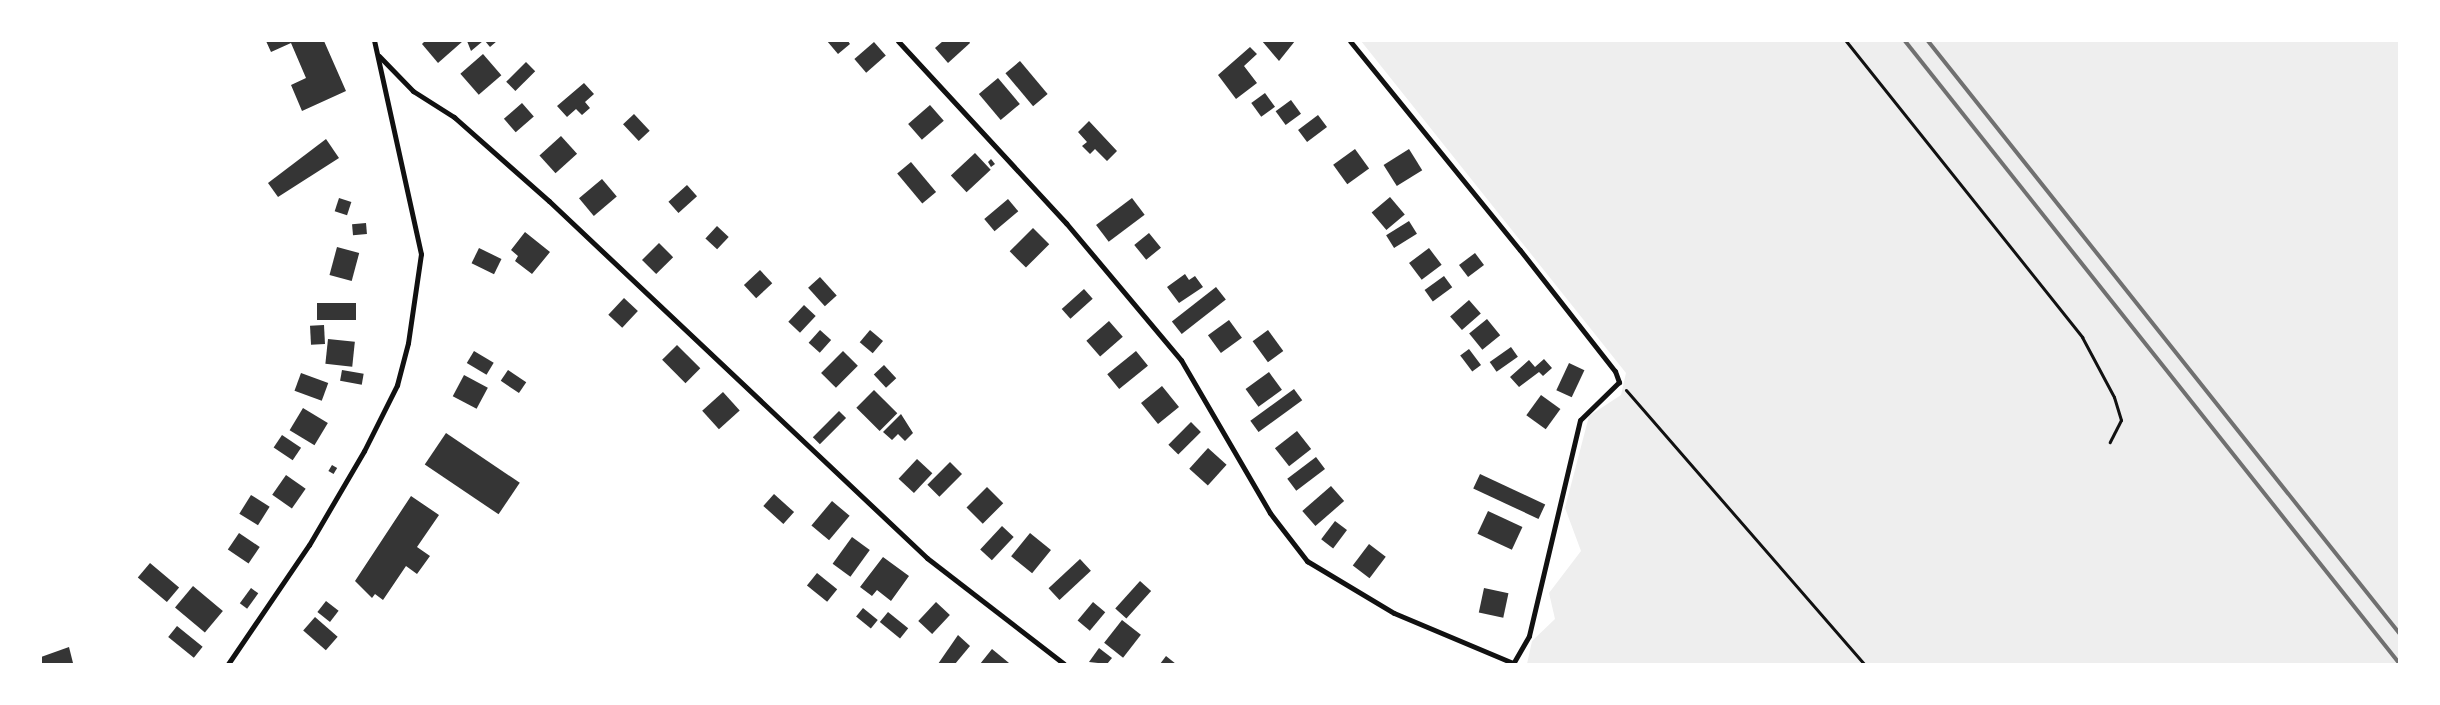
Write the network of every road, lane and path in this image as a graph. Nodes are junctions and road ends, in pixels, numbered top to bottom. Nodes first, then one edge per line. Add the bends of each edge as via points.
1 (374, 41) edge
2 (898, 41) edge
3 (1350, 41) edge
4 (1846, 41) edge
5 (379, 56) junction
6 (1619, 382) junction
7 (2110, 442) dead end
8 (228, 664) edge
9 (1064, 664) edge
10 (1513, 664) edge
11 (1864, 664) edge

1 - 5 street
2 - 10 street via 1066,223 1181,360 1274,520 1307,561 1394,613
3 - 6 street via 1520,250 1615,371
4 - 7 path via 2082,337 2114,397 2121,420
5 - 8 street via 421,254 408,343 396,385 364,451 309,545
5 - 9 street via 413,91 454,117 549,201 927,558
6 - 10 street via 1580,420 1529,636
6 - 11 path

